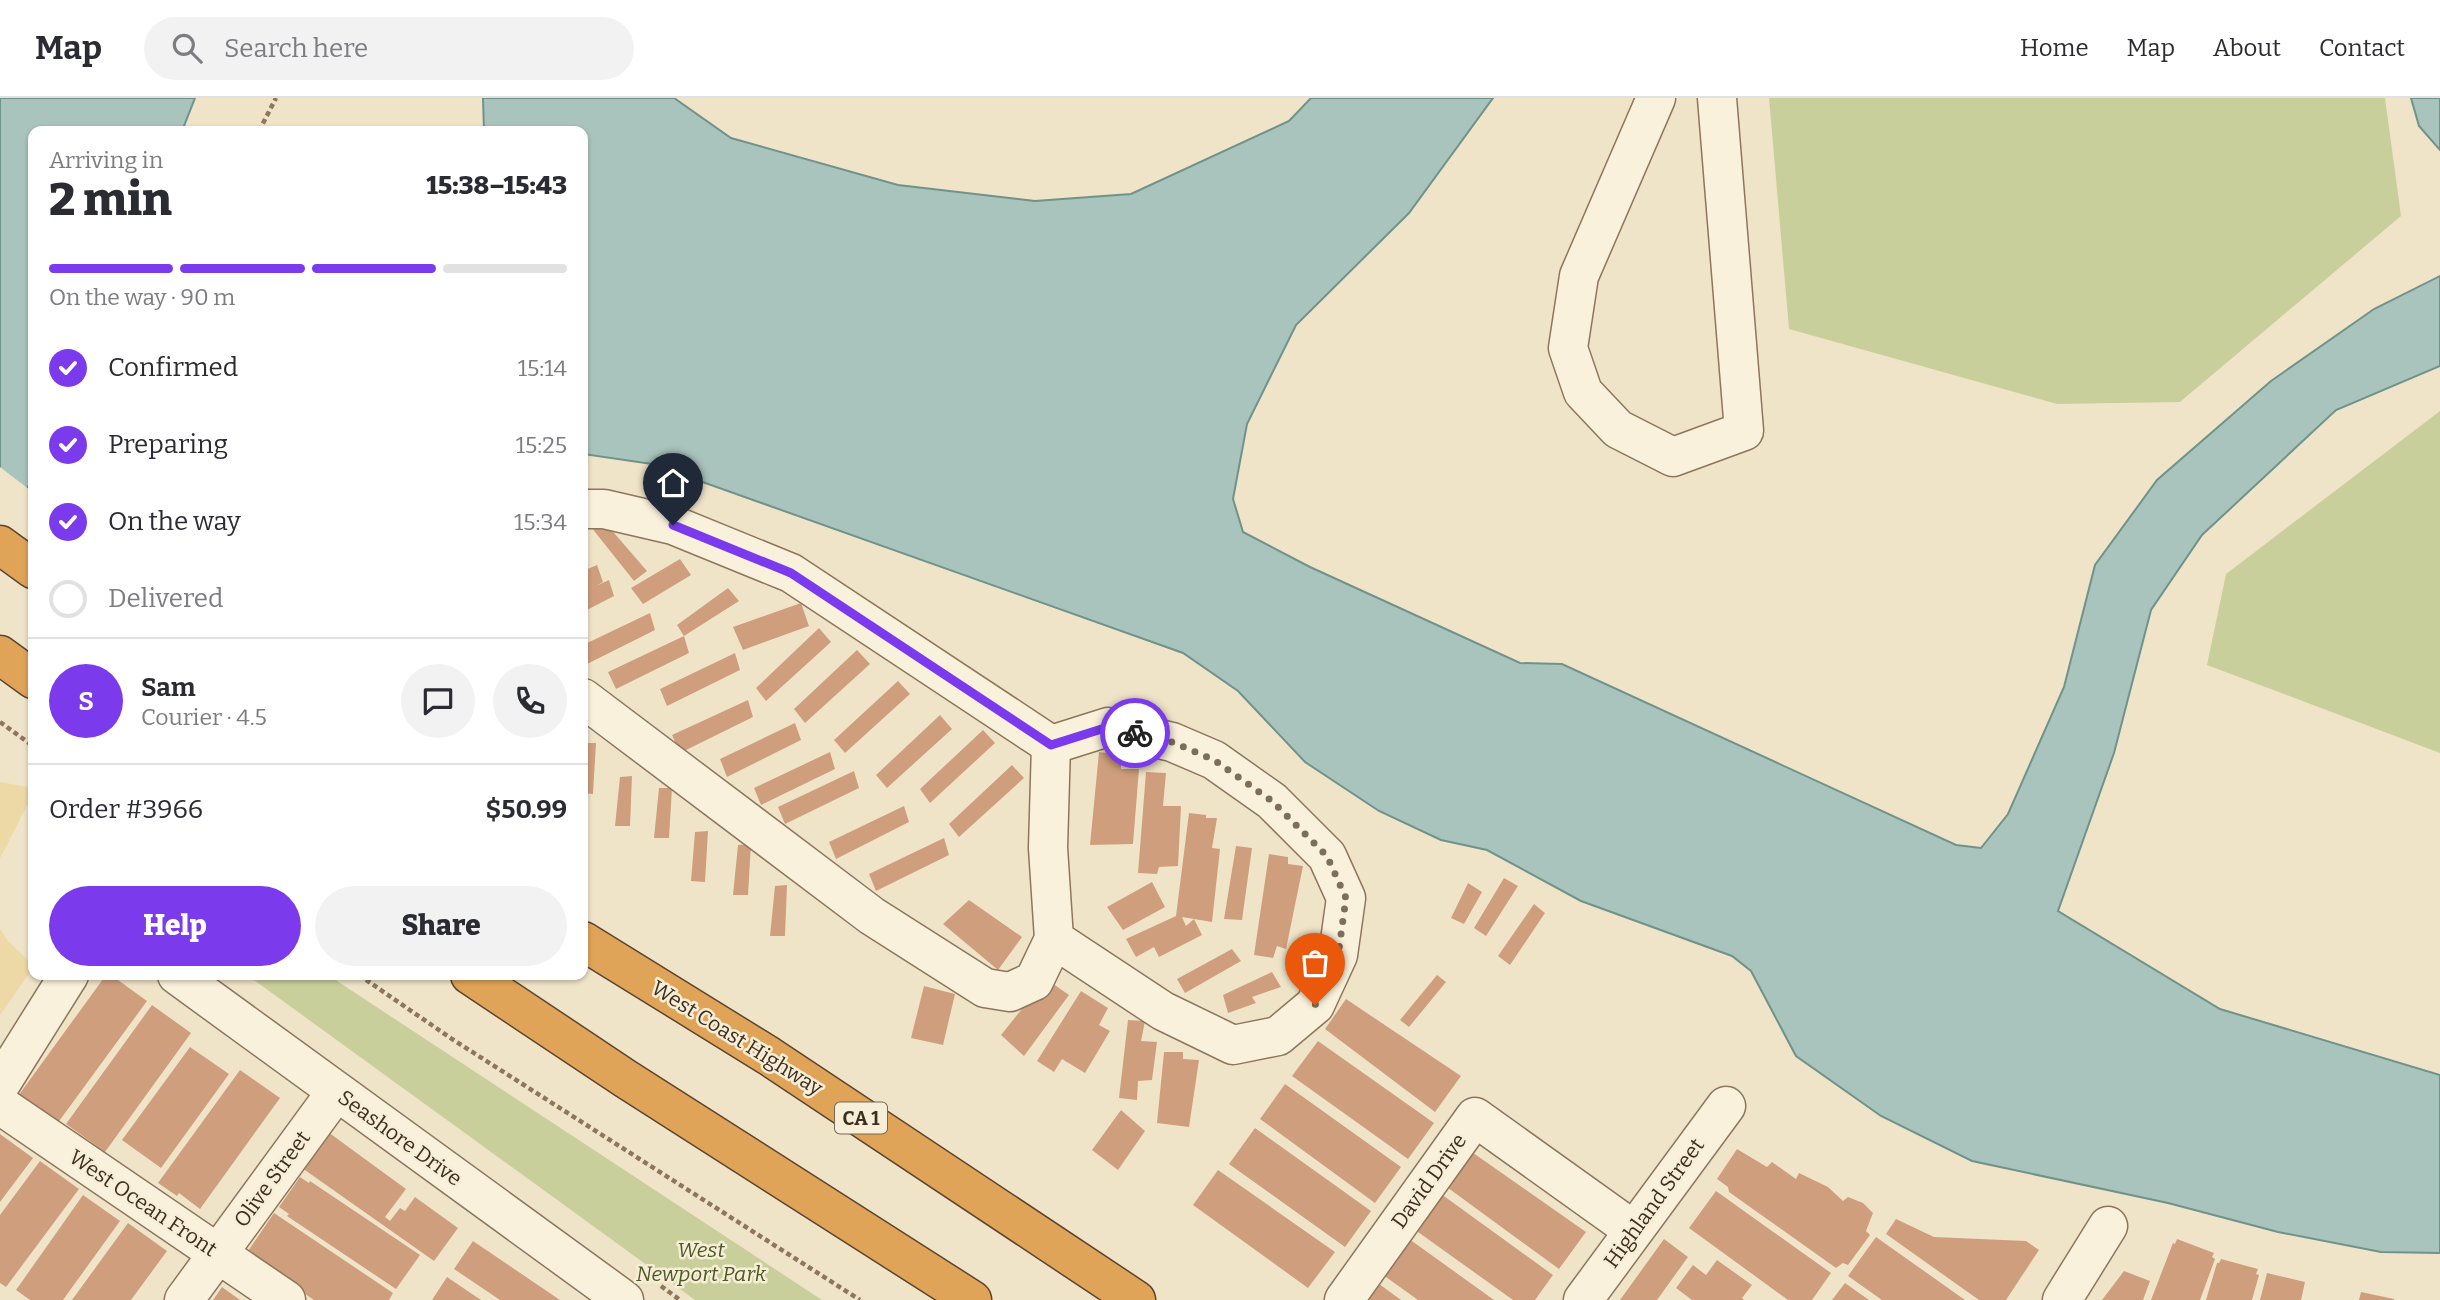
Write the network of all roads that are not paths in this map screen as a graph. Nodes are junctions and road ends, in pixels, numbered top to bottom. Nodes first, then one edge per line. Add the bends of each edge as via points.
1 (1656, 98) edge
2 (1717, 98) edge
3 (588, 509) edge
4 (0, 545) edge
5 (28, 565) edge
6 (0, 655) edge
7 (28, 675) edge
8 (588, 702) edge
9 (1051, 745) junction
10 (1054, 940) junction
11 (588, 944) edge
12 (66, 980) edge
13 (184, 980) edge
14 (478, 980) edge
15 (0, 1085) edge
16 (336, 1092) junction
17 (0, 1105) edge
18 (1726, 1106) dead end
19 (2108, 1226) dead end
20 (1633, 1230) junction
21 (217, 1255) junction
22 (184, 1300) edge
23 (286, 1300) edge
24 (624, 1300) edge
25 (972, 1300) edge
26 (1136, 1300) edge
27 (1344, 1300) edge
28 (1583, 1300) edge
29 (2062, 1300) edge

1 - 2 street via 1579,276 1568,348 1583,392 1618,429 1673,457 1744,431
3 - 9 street via 673,525 791,573
4 - 5 highway
6 - 7 highway
8 - 10 street via 873,916 985,988 1010,992 1034,981
9 - 10 street via 1048,848
9 - 10 street via 1108,727 1172,742 1214,760 1272,801 1327,856 1346,898 1338,956 1315,1005 1278,1036 1233,1045 1163,1011
11 - 26 highway, West Coast Highway / CA 1 via 769,1056
12 - 15 street
13 - 16 street, Seashore Drive
14 - 25 highway
16 - 21 street, Olive Street
16 - 24 street, Seashore Drive
17 - 21 street, West Ocean Front
18 - 20 street, Highland Street
19 - 29 street
20 - 27 street, David Drive via 1475,1117
20 - 28 street, Highland Street
21 - 22 street, Olive Street
21 - 23 street, West Ocean Front

